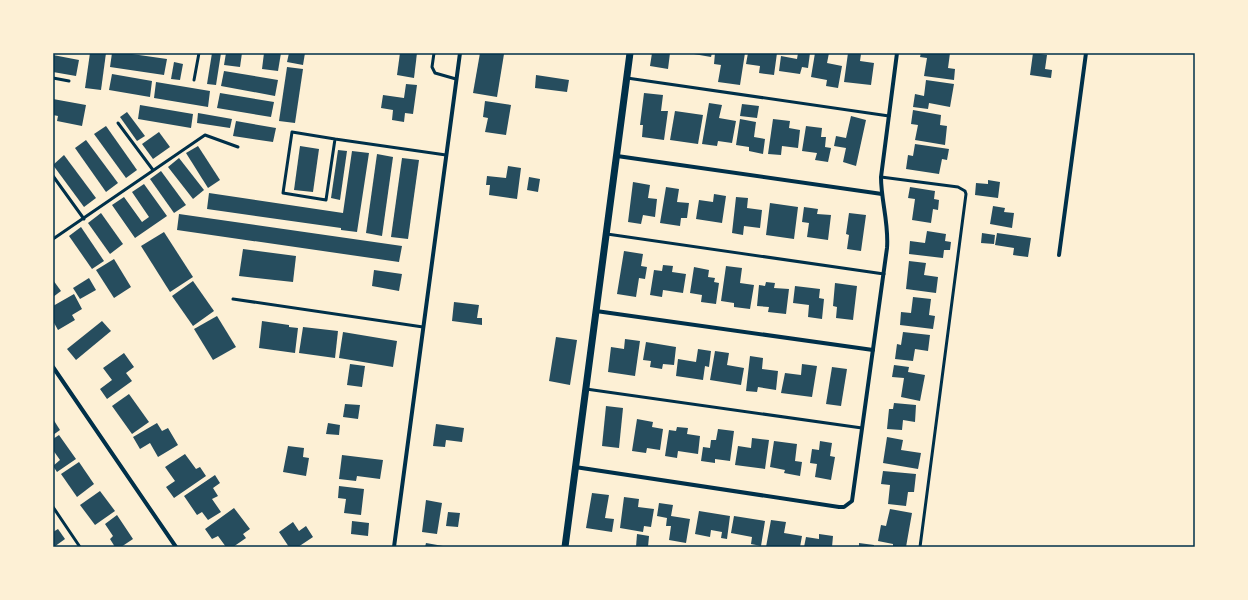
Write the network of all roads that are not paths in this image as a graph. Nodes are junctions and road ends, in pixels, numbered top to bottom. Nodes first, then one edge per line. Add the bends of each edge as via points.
1 (199, 53) edge
2 (434, 53) edge
3 (460, 53) edge
4 (630, 53) edge
5 (898, 53) edge
6 (1086, 53) edge
7 (53, 78) edge
8 (627, 78) junction
9 (456, 79) junction
10 (194, 80) dead end
11 (69, 81) dead end
12 (889, 116) junction
13 (118, 123) dead end
14 (335, 139) junction
15 (238, 148) dead end
16 (446, 155) junction
17 (617, 156) junction
18 (153, 170) junction
19 (53, 176) edge
20 (881, 177) junction
21 (882, 194) junction
22 (84, 219) junction
23 (607, 234) junction
24 (53, 239) edge
25 (1059, 255) dead end
26 (884, 274) junction
27 (233, 299) dead end
28 (596, 311) junction
29 (423, 327) junction
30 (873, 350) junction
31 (53, 367) edge
32 (586, 389) junction
33 (862, 428) junction
34 (576, 467) junction
35 (53, 507) edge
36 (80, 547) edge
37 (176, 547) edge
38 (394, 547) edge
39 (567, 547) edge
40 (920, 547) edge

1 - 10 lane
2 - 9 lane via 432,67 436,73
3 - 9 street
4 - 8 street
5 - 12 street
6 - 25 street
7 - 11 lane
8 - 12 lane
8 - 17 street
9 - 16 street
12 - 20 street
13 - 18 lane
14 - 14 lane via 326,200 283,193 292,132
14 - 16 lane
15 - 18 lane via 205,135
16 - 29 street
17 - 21 street
17 - 23 street
18 - 22 lane
19 - 22 lane
20 - 21 street
20 - 40 lane via 958,187 966,194
21 - 26 street via 888,227
22 - 24 lane
23 - 26 lane
23 - 28 street
26 - 30 street
27 - 29 lane
28 - 30 street
28 - 32 street
29 - 38 street
30 - 33 street
31 - 37 street
32 - 33 lane
32 - 34 street
33 - 34 street via 853,496 849,504 839,507
34 - 39 street
35 - 36 lane

